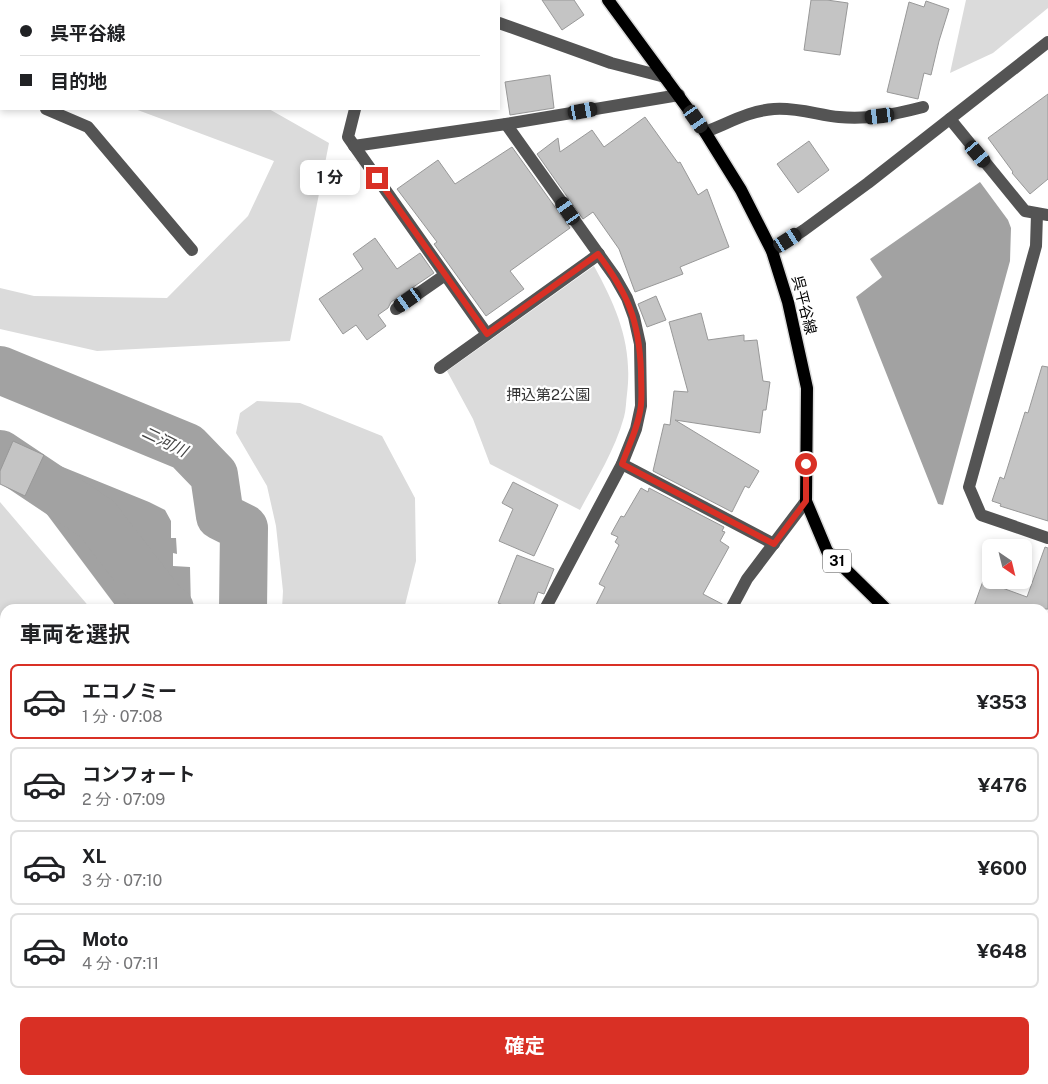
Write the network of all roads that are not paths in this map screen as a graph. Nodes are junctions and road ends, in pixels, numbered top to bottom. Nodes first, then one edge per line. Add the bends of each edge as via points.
1 (608, 0) edge
2 (500, 23) edge
3 (1048, 42) edge
4 (665, 77) junction
5 (679, 95) junction
6 (923, 107) dead end
7 (48, 110) edge
8 (355, 110) edge
9 (950, 120) junction
10 (506, 124) junction
11 (705, 132) junction
12 (354, 146) junction
13 (1042, 214) edge
14 (192, 250) dead end
15 (772, 251) junction
16 (598, 254) junction
17 (446, 275) junction
18 (396, 309) dead end
19 (487, 334) junction
20 (440, 368) dead end
21 (622, 464) junction
22 (806, 501) junction
23 (1048, 538) edge
24 (774, 544) junction
25 (548, 604) edge
26 (734, 604) edge
27 (881, 604) edge

1 - 4 main road, 呉平谷線 / 31
2 - 4 street via 611,63
3 - 9 street
4 - 5 main road, 呉平谷線 / 31
5 - 10 street
5 - 11 main road, 呉平谷線 / 31
6 - 11 street via 861,118 776,108 743,115
7 - 14 street via 88,127
8 - 12 street via 348,137
9 - 13 street via 1025,211
9 - 15 street
10 - 12 street
10 - 16 street
11 - 15 main road, 呉平谷線 / 31 via 742,190
12 - 17 street
13 - 23 street via 1036,246 968,487 981,515
15 - 22 main road, 呉平谷線 / 31 via 788,302 807,388
16 - 19 street
16 - 21 street via 627,298 640,344 641,406
17 - 18 street
17 - 19 street
19 - 20 street
21 - 24 street
21 - 25 street
22 - 24 street
22 - 27 main road, 呉平谷線 / 31 via 827,550
24 - 26 street via 747,579

